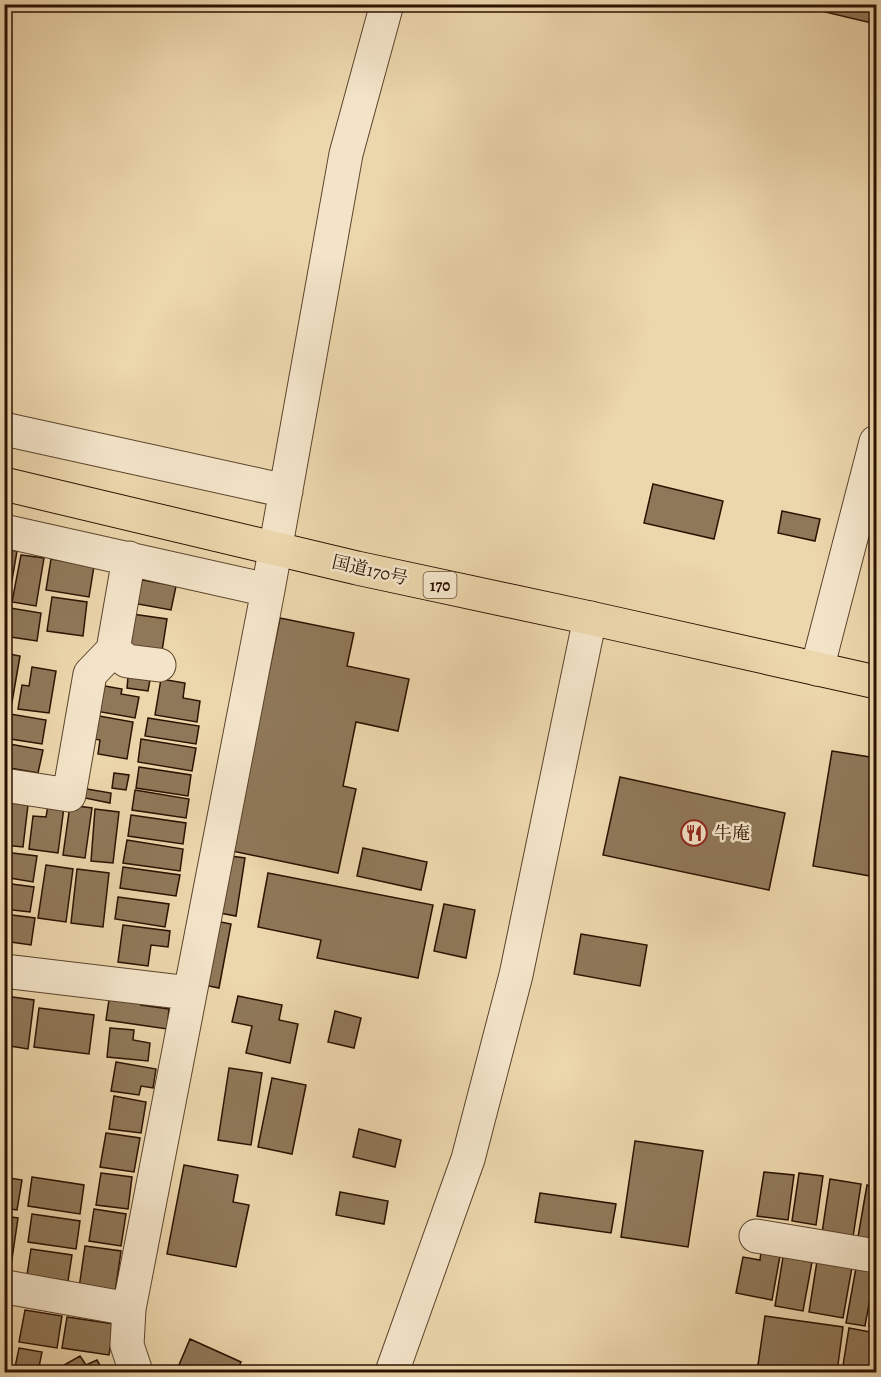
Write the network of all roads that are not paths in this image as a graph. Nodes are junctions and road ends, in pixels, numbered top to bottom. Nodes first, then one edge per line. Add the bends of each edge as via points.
1 (387, 4) edge
2 (4, 429) edge
3 (876, 442) edge
4 (4, 484) edge
5 (286, 491) junction
6 (4, 531) edge
7 (275, 548) junction
8 (129, 558) junction
9 (268, 590) junction
10 (590, 618) junction
11 (113, 650) junction
12 (159, 665) dead end
13 (817, 669) junction
14 (876, 682) edge
15 (4, 785) edge
16 (4, 970) edge
17 (189, 993) junction
18 (756, 1236) dead end
19 (876, 1256) edge
20 (4, 1289) edge
21 (129, 1309) junction
22 (136, 1372) edge
23 (392, 1372) edge

1 - 5 street via 346,154
2 - 5 street
3 - 13 street
4 - 7 highway, 国道170号 / 170
5 - 7 street
6 - 8 street
7 - 9 street
7 - 10 highway, 国道170号 / 170
8 - 9 street
8 - 11 street
9 - 17 street
10 - 13 highway, 国道170号 / 170
10 - 23 street via 516,975 468,1159
11 - 12 street via 127,661
11 - 15 street via 90,674 69,795
13 - 14 highway, 国道170号 / 170
16 - 17 street
17 - 21 street
18 - 19 street
20 - 21 street
21 - 22 street via 127,1346

